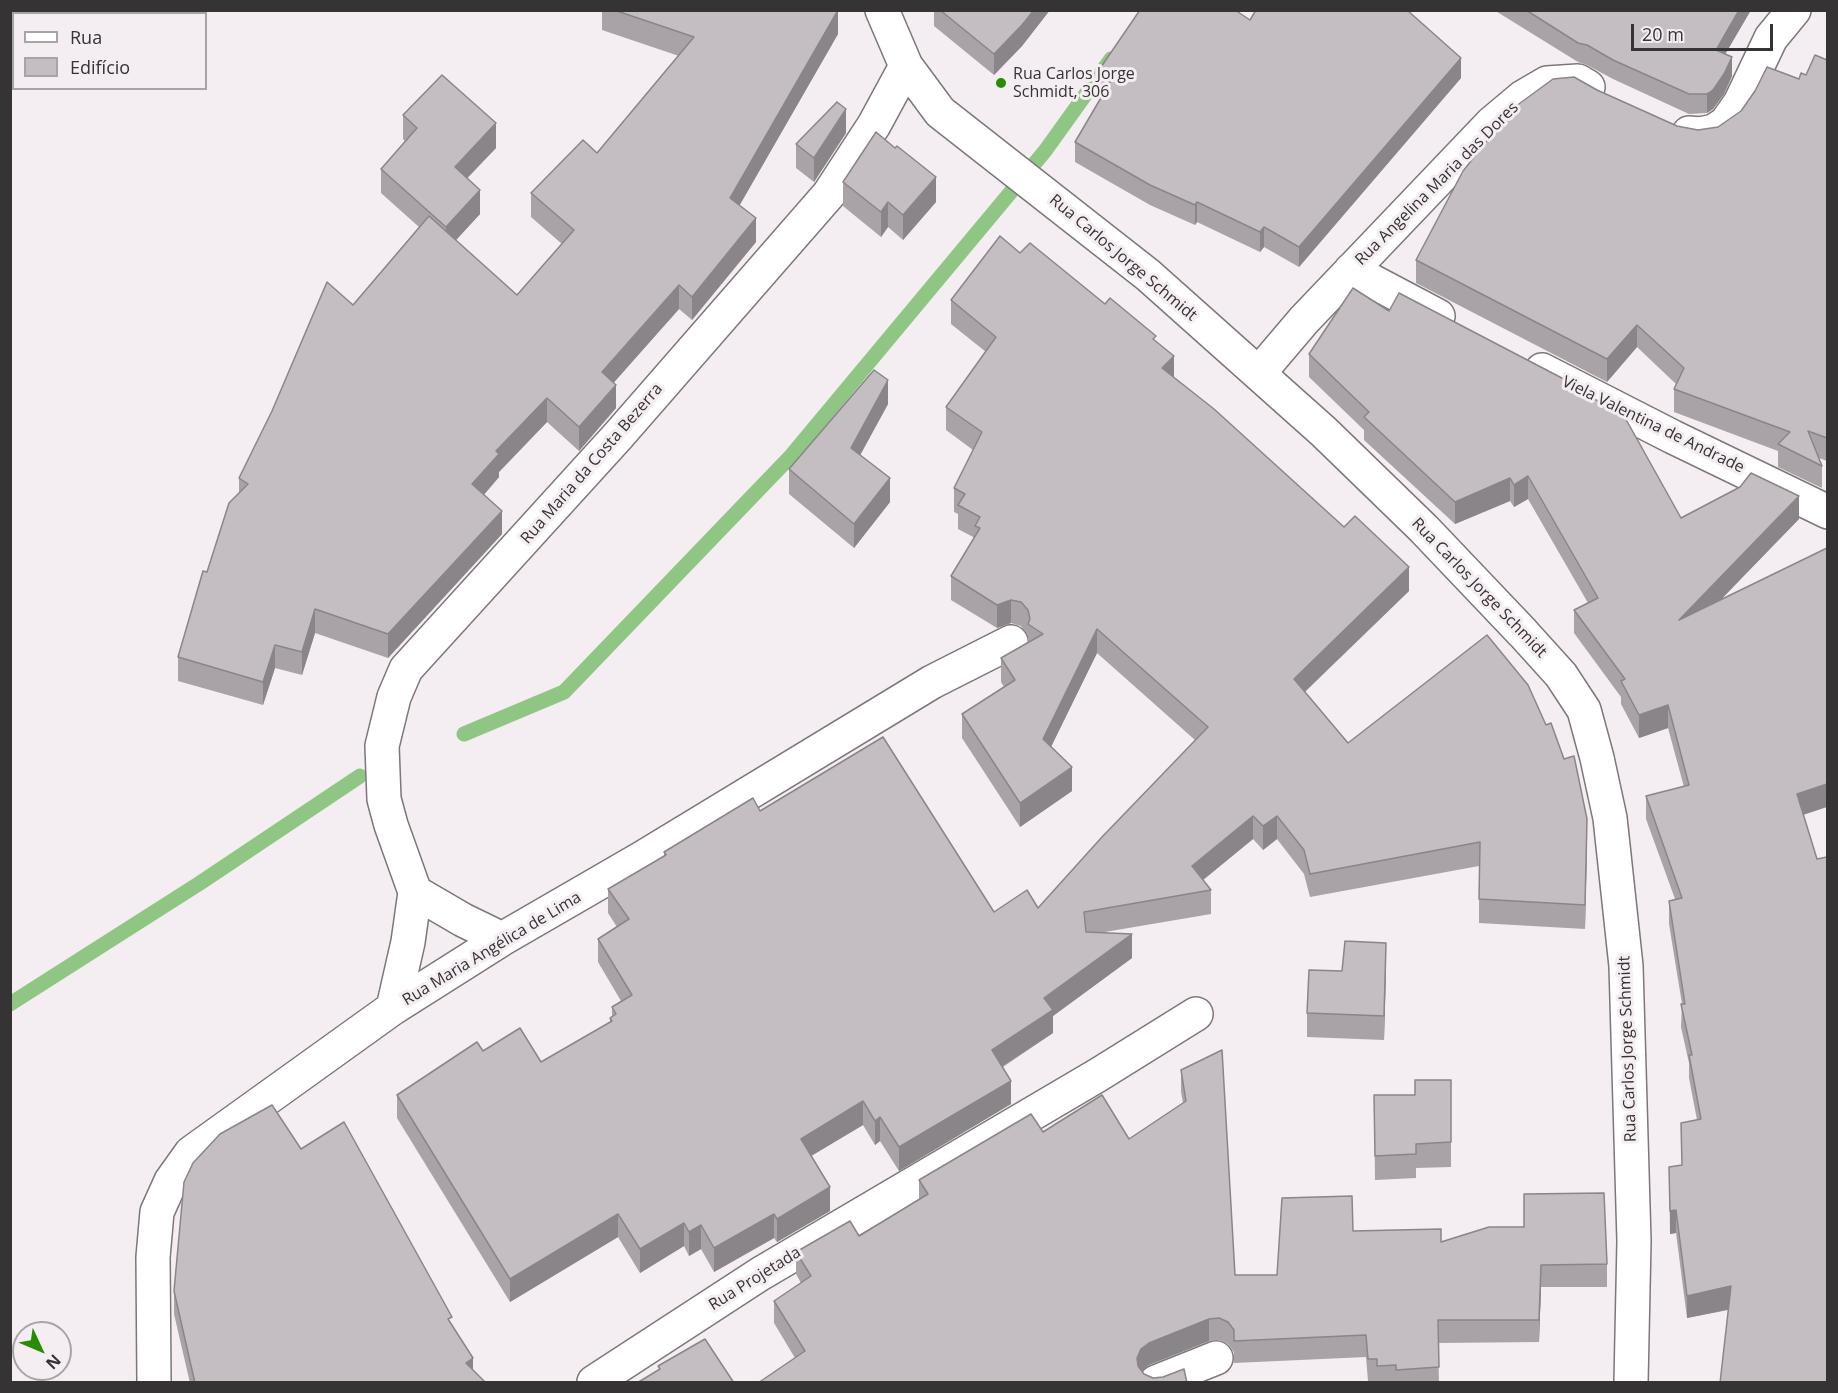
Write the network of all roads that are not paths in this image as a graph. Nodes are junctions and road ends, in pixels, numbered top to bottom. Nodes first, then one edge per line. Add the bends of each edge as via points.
1 (882, 10) edge
2 (1794, 10) edge
3 (906, 66) junction
4 (1615, 101) edge
5 (1665, 123) edge
6 (1351, 270) junction
7 (1465, 330) edge
8 (1513, 355) edge
9 (1259, 373) junction
10 (1827, 512) edge
11 (1011, 642) dead end
12 (416, 892) junction
13 (502, 939) junction
14 (393, 1008) junction
15 (1196, 1014) dead end
16 (1216, 1358) dead end
17 (154, 1383) edge
18 (594, 1383) edge
19 (1156, 1383) edge
20 (1631, 1383) edge

1 - 3 street, Rua Carlos Jorge Schmidt
2 - 5 street via 1771,38 1740,103 1726,123 1700,134
3 - 9 street, Rua Carlos Jorge Schmidt via 940,112 1117,250
3 - 12 street, Rua Maria da Costa Bezerra via 829,194 406,669 382,746 384,800
4 - 6 street, Rua Angelina Maria das Dores via 1578,81 1547,83 1522,97 1492,123
6 - 7 street
6 - 9 street, Rua Angelina Maria das Dores
8 - 10 street, Viela Valentina de Andrade
9 - 20 street, Rua Carlos Jorge Schmidt via 1424,528 1562,675 1584,710 1610,818 1626,966 1634,1241
11 - 13 street, Rua Maria Angélica de Lima via 932,681
12 - 13 street
12 - 14 street, Rua Maria da Costa Bezerra
13 - 14 street, Rua Maria Angélica de Lima
14 - 17 street, Rua Maria Angélica de Lima via 191,1153 171,1181 157,1212 153,1257
15 - 18 street, Rua Projetada via 760,1274
16 - 19 street

